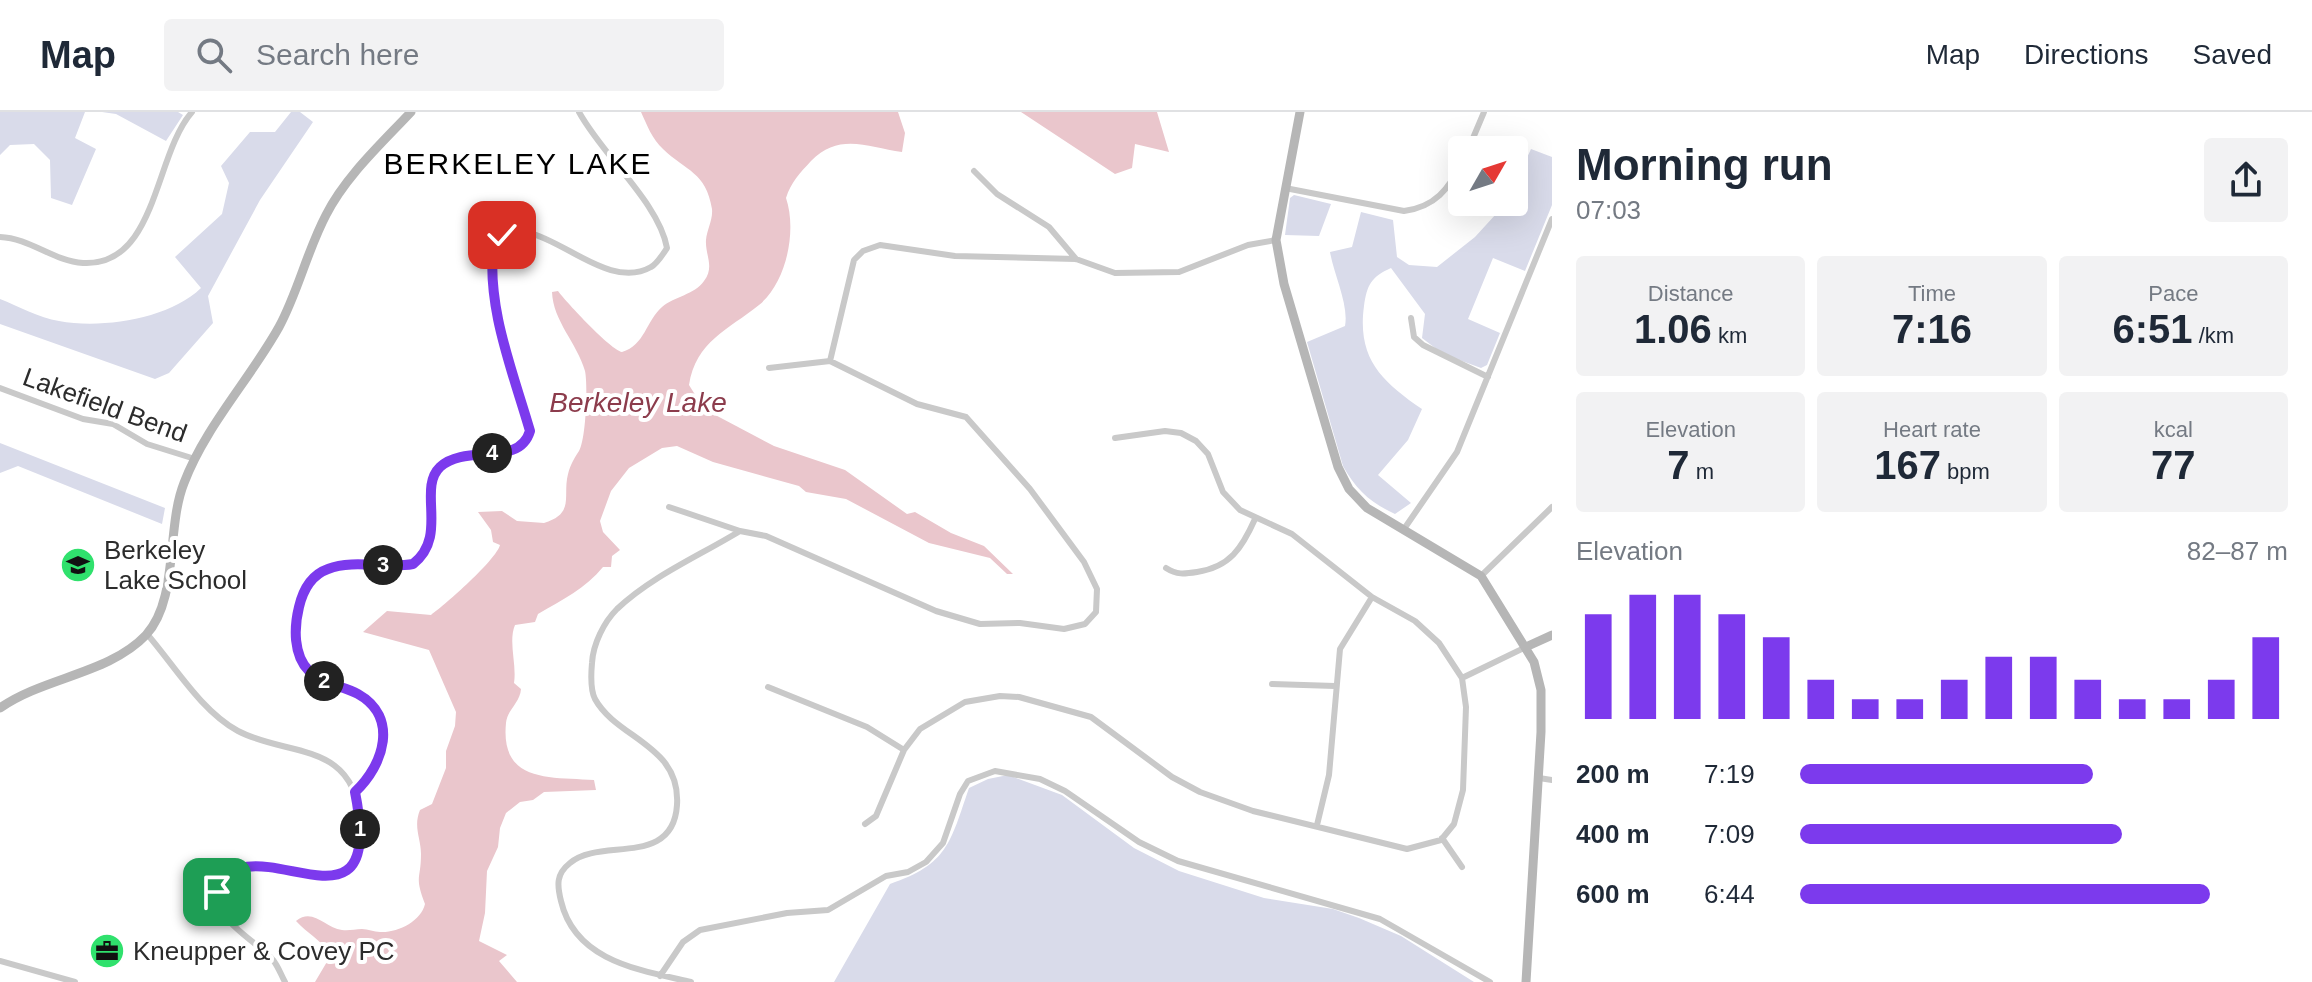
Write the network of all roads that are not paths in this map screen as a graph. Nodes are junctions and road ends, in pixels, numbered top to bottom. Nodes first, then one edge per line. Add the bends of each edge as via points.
1 (192, 112) edge
2 (411, 112) edge
3 (579, 112) edge
4 (1300, 112) edge
5 (1484, 112) edge
6 (1474, 136) edge
7 (974, 171) dead end
8 (1285, 188) junction
9 (1448, 188) edge
10 (1552, 219) edge
11 (0, 237) edge
12 (1276, 240) junction
13 (1076, 259) junction
14 (1411, 318) dead end
15 (830, 361) junction
16 (769, 368) dead end
17 (1488, 377) junction
18 (0, 388) edge
19 (1115, 438) dead end
20 (195, 459) junction
21 (669, 507) dead end
22 (1552, 507) edge
23 (1255, 519) junction
24 (1404, 529) junction
25 (740, 531) junction
26 (1166, 568) dead end
27 (1481, 576) junction
28 (1372, 597) junction
29 (147, 634) junction
30 (1552, 635) edge
31 (1528, 646) junction
32 (1462, 678) junction
33 (1272, 684) dead end
34 (1335, 686) junction
35 (768, 687) dead end
36 (0, 708) edge
37 (1546, 732) edge
38 (904, 750) junction
39 (1539, 778) junction
40 (1552, 780) edge
41 (355, 792) junction
42 (865, 824) dead end
43 (1317, 825) junction
44 (1442, 838) junction
45 (1462, 867) dead end
46 (0, 961) edge
47 (660, 976) junction
48 (75, 982) edge
49 (285, 982) edge
50 (691, 982) edge
51 (1490, 982) edge
52 (1526, 982) edge

1 - 11 street via 168,153 142,230 121,251 79,262 26,240
2 - 20 street via 327,213 278,328
3 - 41 street via 595,141 654,212 667,248 652,267 634,272 606,270 526,230 494,242 500,318 530,431 527,441 512,451 466,454 440,468 433,481 429,545 413,564 327,569 312,579 301,597 298,656 319,679 375,705 382,722 384,740 377,763
4 - 8 street
5 - 6 street
7 - 13 street via 997,194 1049,227
8 - 9 street via 1404,211 1418,209
8 - 12 street
10 - 17 street
12 - 13 street via 1248,245 1179,272 1115,273
12 - 24 street via 1338,467 1367,508
13 - 15 street via 955,256 874,246 854,260 847,276
14 - 17 street via 1414,337 1423,345
15 - 16 street
15 - 25 street via 917,404 966,417 1030,489 1084,562 1097,589 1096,612 1085,624 1064,629 980,624 936,611 766,536
17 - 24 street via 1457,452
18 - 20 street, Lakefield Bend via 83,419 113,424 147,444
19 - 23 street via 1165,431 1196,441 1208,454 1223,492
20 - 29 street via 178,500 161,608
21 - 25 street
22 - 27 street
23 - 26 street via 1236,555 1216,569 1182,574
23 - 28 street via 1297,538
24 - 27 street
25 - 47 street via 629,599 597,639 592,659 596,701 666,763 677,806 670,826 648,845 585,853 570,862 557,885 565,918 578,939 597,954
27 - 31 street
28 - 32 street via 1429,632
28 - 34 street via 1343,642
29 - 36 street via 113,659 31,690
29 - 41 street via 200,698 237,731 326,760
30 - 31 street
31 - 32 street
31 - 37 street
32 - 44 street via 1466,729 1461,804
33 - 34 street
34 - 43 street via 1329,775
35 - 38 street via 867,727
37 - 39 street
38 - 42 street via 876,816
38 - 43 street via 920,729 946,710 983,698 1019,697 1091,717 1158,768 1228,803
39 - 40 street
39 - 52 street
41 - 49 street via 361,837 349,871 334,878 250,865 220,882 217,892 226,918 273,960
43 - 44 street via 1407,849
44 - 45 street
46 - 48 street
47 - 50 street
47 - 51 street via 683,942 700,930 828,910 886,876 926,862 943,843 968,781 995,771 1040,779 1065,791 1128,836 1178,861 1380,919

